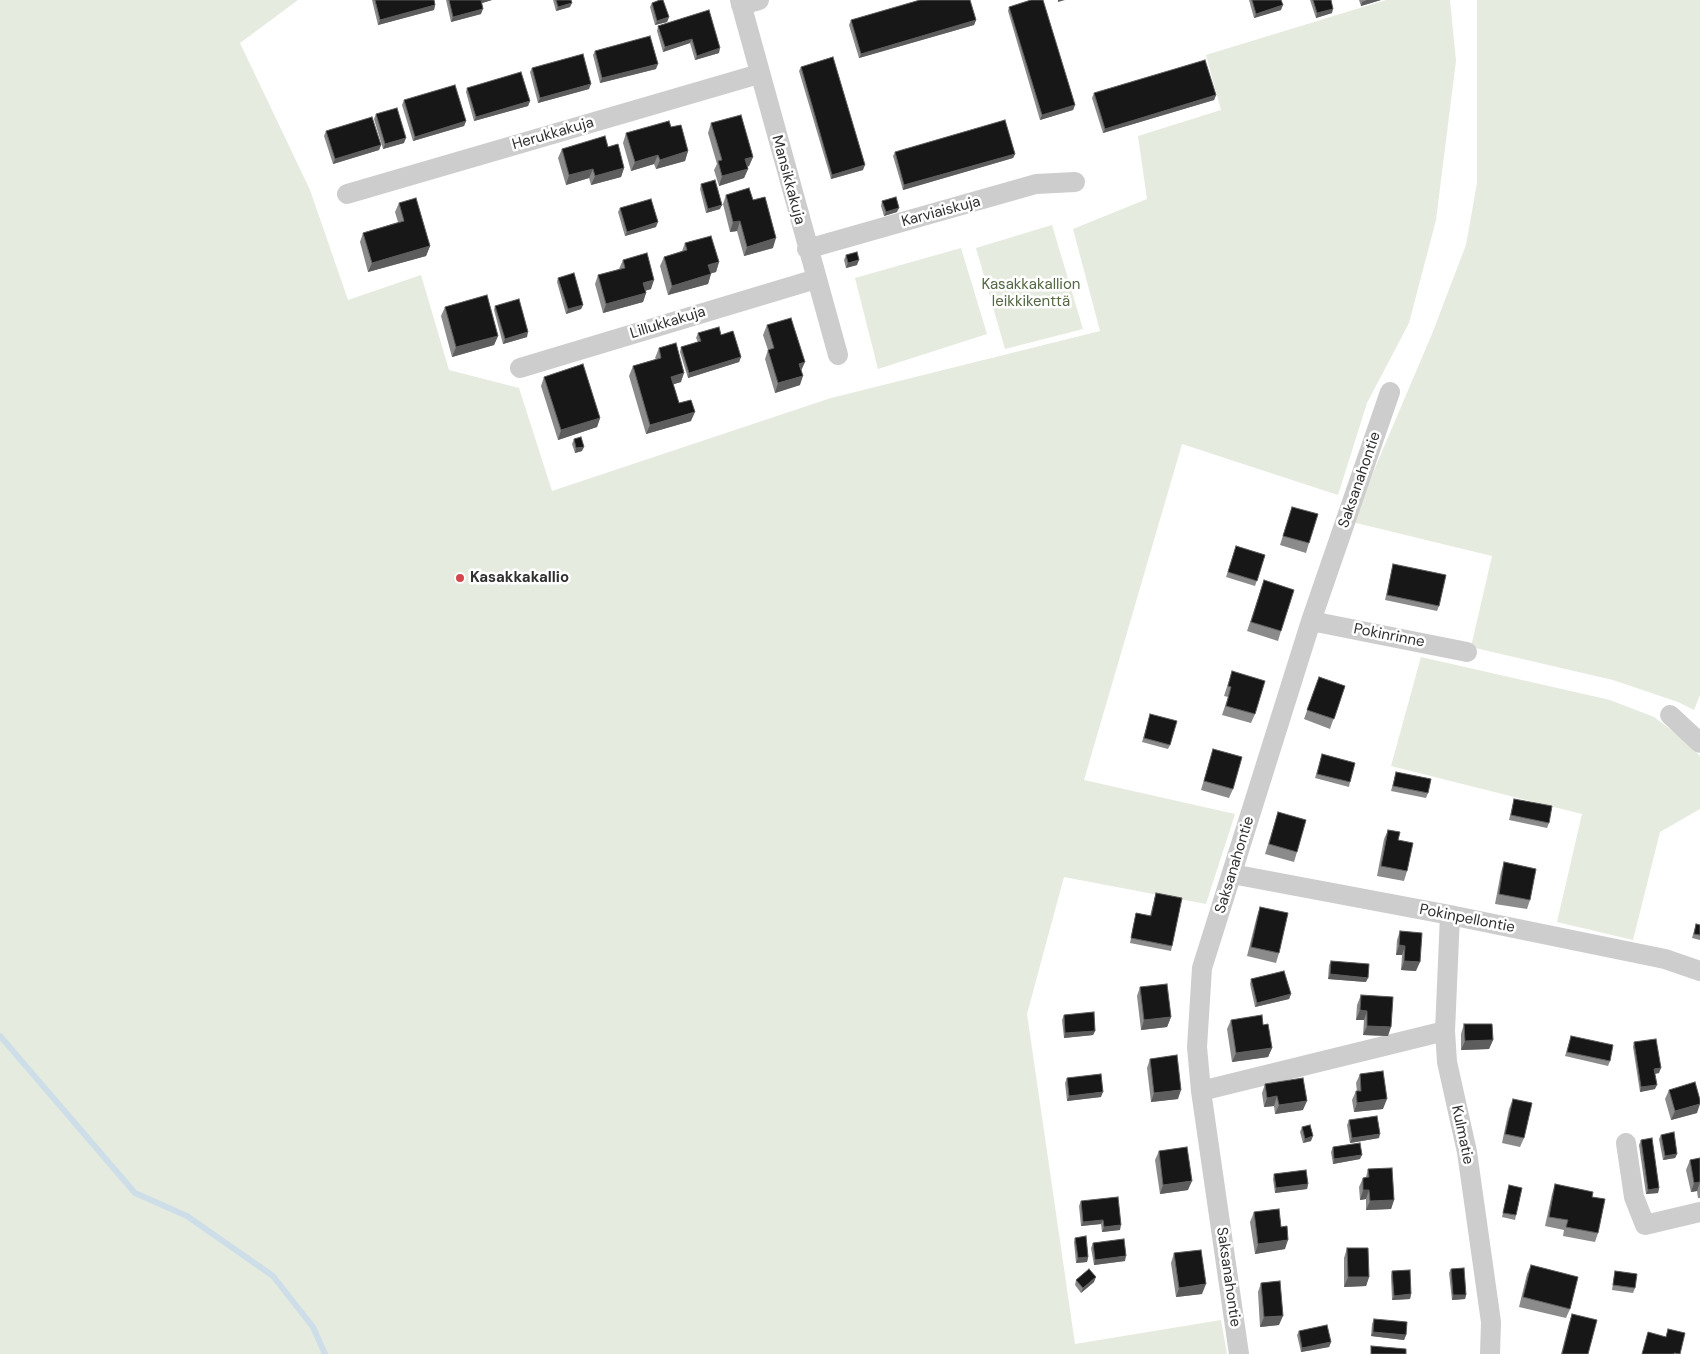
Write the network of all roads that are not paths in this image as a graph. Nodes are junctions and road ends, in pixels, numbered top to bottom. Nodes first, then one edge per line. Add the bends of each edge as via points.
1 (747, 2) edge
2 (759, 74) junction
3 (1076, 182) dead end
4 (347, 194) dead end
5 (807, 249) junction
6 (816, 279) junction
7 (838, 355) dead end
8 (520, 368) dead end
9 (1390, 392) dead end
10 (1311, 620) junction
11 (1467, 652) dead end
12 (1670, 715) dead end
13 (1700, 743) edge
14 (1232, 874) junction
15 (1450, 915) junction
16 (1700, 971) edge
17 (1445, 1032) junction
18 (1201, 1091) junction
19 (1626, 1143) dead end
20 (1700, 1212) edge
21 (1239, 1354) edge
22 (1490, 1354) edge

1 - 2 street, Mansikkakuja
2 - 4 street, Herukkakuja
2 - 5 street, Mansikkakuja
3 - 5 street, Karviaiskuja via 1036,184
5 - 6 street, Mansikkakuja
6 - 7 street, Mansikkakuja
6 - 8 street, Lillukkakuja
9 - 10 street, Saksanahontie
10 - 11 street, Pokinrinne
10 - 14 street, Saksanahontie
12 - 13 street
14 - 15 street, Pokinpellontie
14 - 18 street, Saksanahontie via 1202,968 1197,1047
15 - 16 street, Pokinpellontie via 1665,959
15 - 17 street, Kulmatie
17 - 18 street
17 - 22 street, Kulmatie via 1447,1062 1466,1152 1490,1312
18 - 21 street, Saksanahontie
19 - 20 street via 1634,1197 1645,1225

